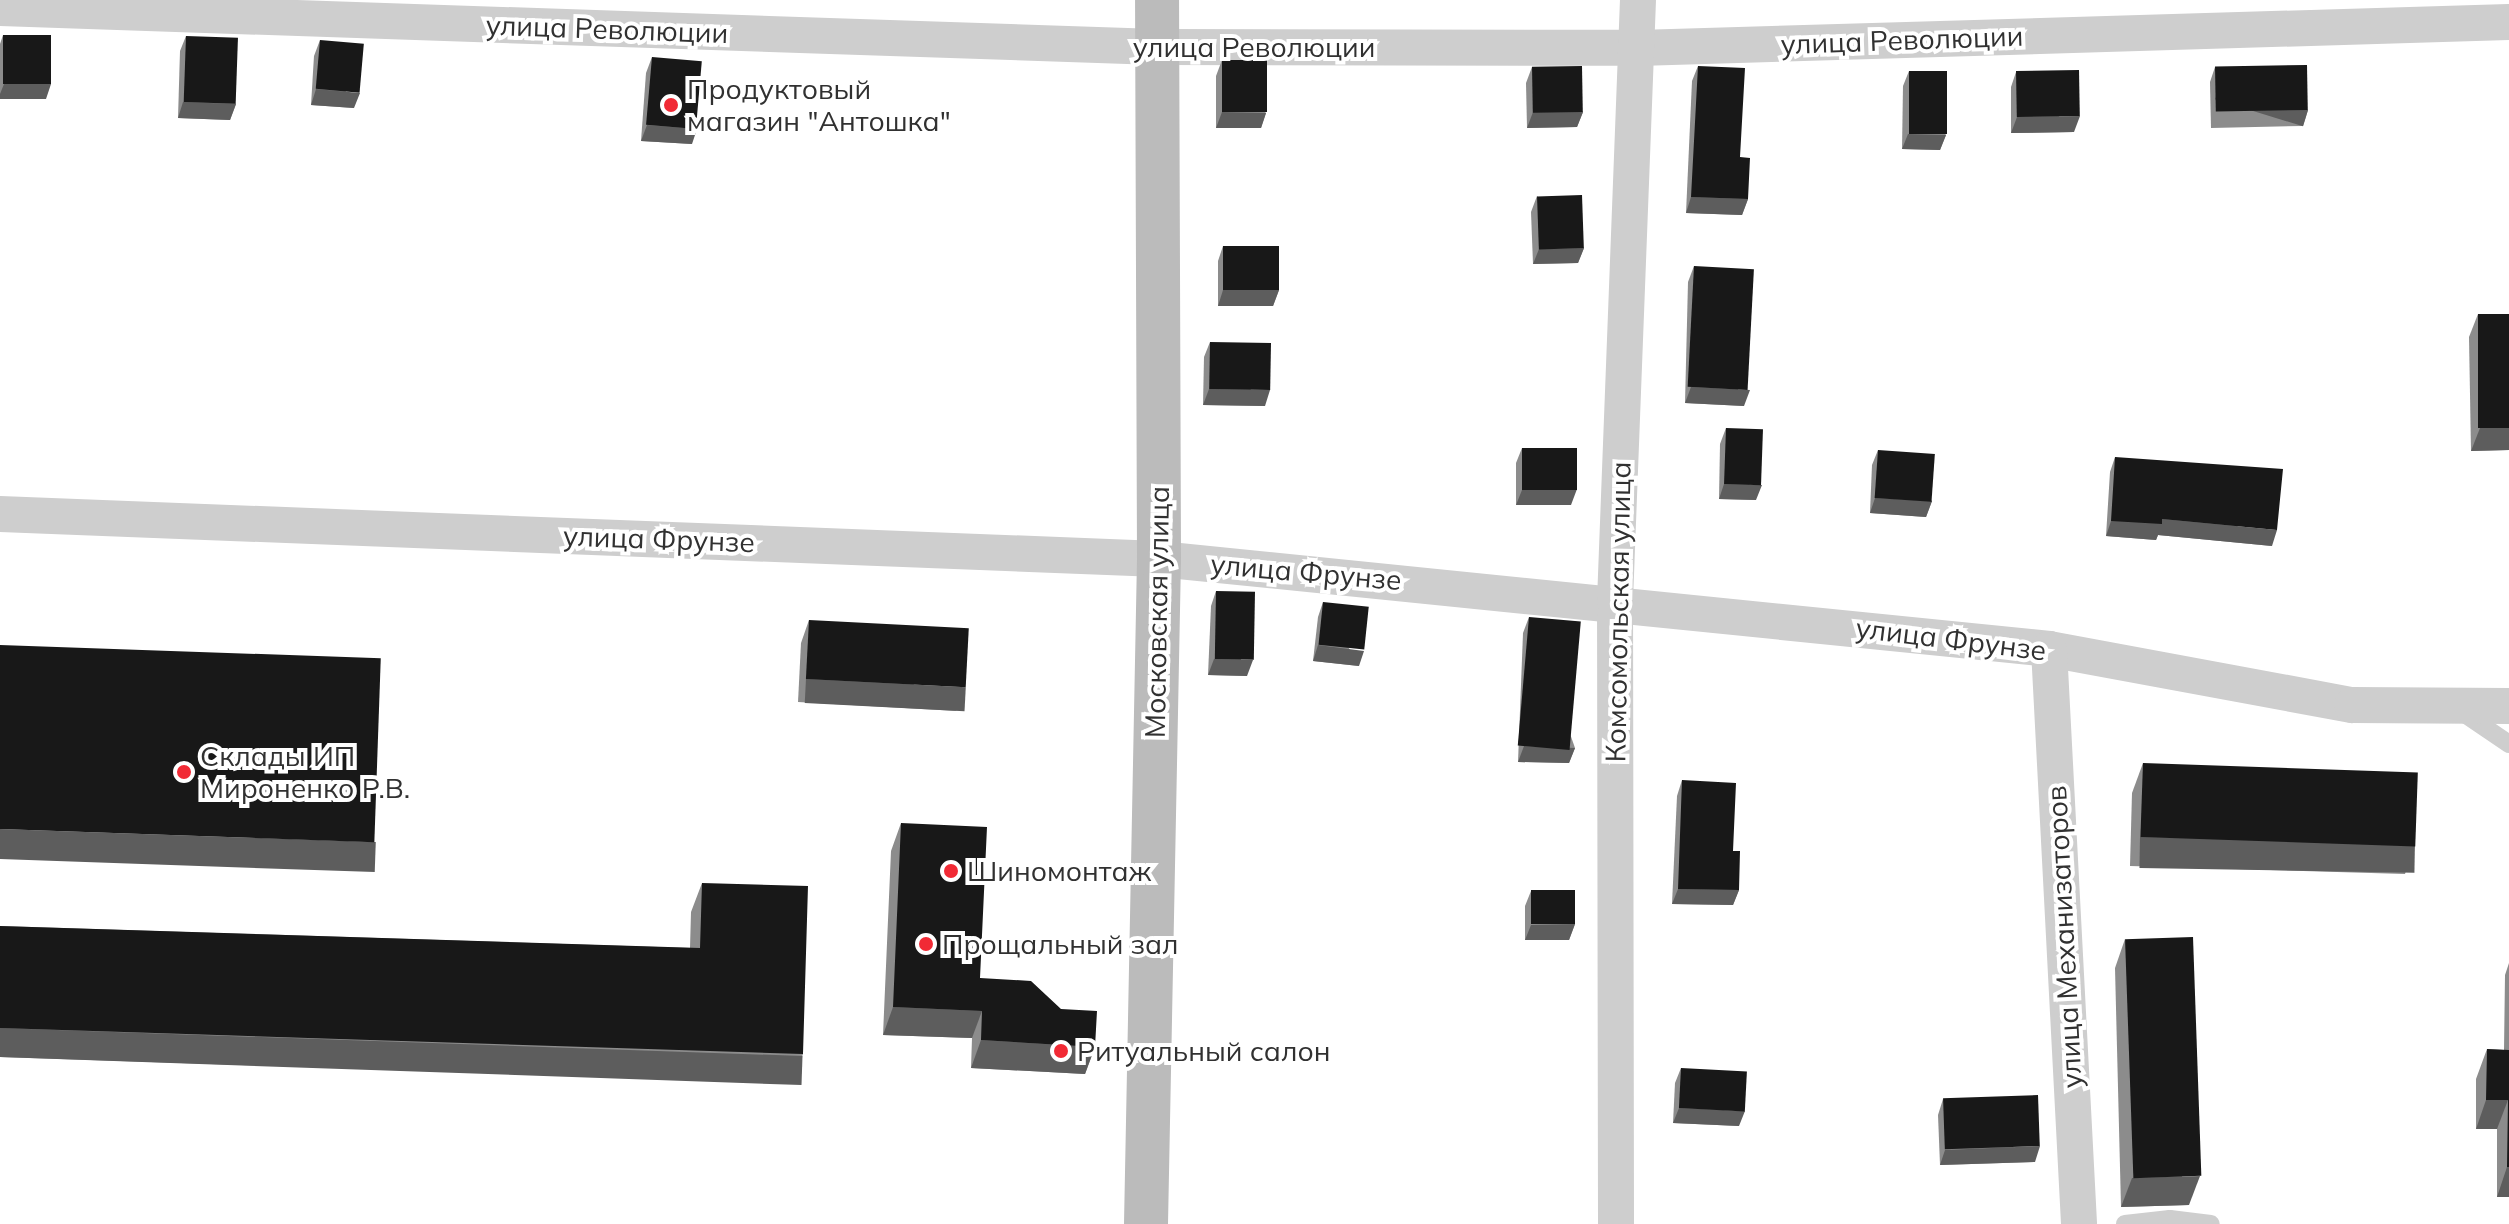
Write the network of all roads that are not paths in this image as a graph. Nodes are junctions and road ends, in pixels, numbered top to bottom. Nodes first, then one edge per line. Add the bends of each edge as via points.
1 (1157, 0) edge
2 (1638, 0) edge
3 (0, 8) edge
4 (2509, 22) edge
5 (1157, 47) junction
6 (1638, 48) junction
7 (0, 514) edge
8 (1159, 559) junction
9 (1615, 601) junction
10 (2049, 649) junction
11 (2446, 706) junction
12 (2509, 706) edge
13 (2509, 744) edge
14 (1146, 1224) edge
15 (1616, 1224) edge
16 (2079, 1224) edge
17 (2125, 1224) edge
18 (2211, 1224) edge

1 - 5 street, Московская улица
2 - 6 street, Комсомольская улица
3 - 5 street, улица Революции
4 - 6 street, улица Революции
5 - 6 street, улица Революции
5 - 8 street, Московская улица
6 - 9 street, Комсомольская улица
7 - 8 street, улица Фрунзе
8 - 9 street, улица Фрунзе
8 - 14 street, Московская улица
9 - 10 street, улица Фрунзе
9 - 15 street, Комсомольская улица
10 - 11 street, улица Фрунзе via 2352,705
10 - 16 street, улица Механизаторов
11 - 12 street, улица Фрунзе
11 - 13 lane via 2479,719
17 - 18 lane via 2170,1219

